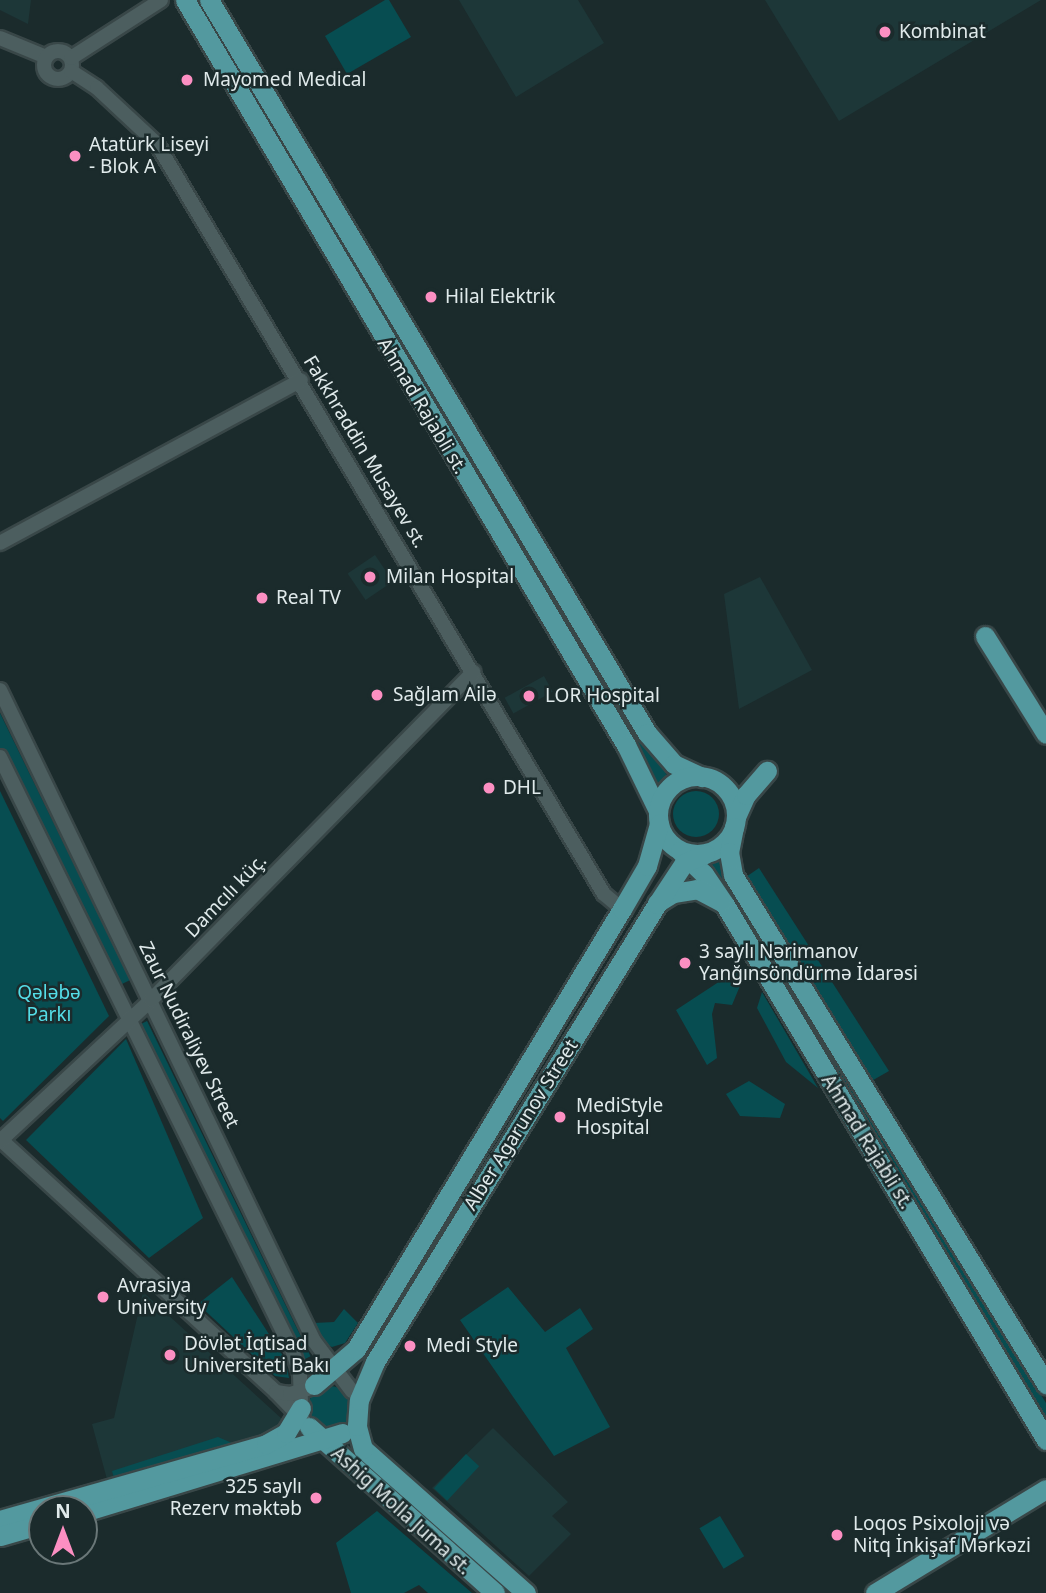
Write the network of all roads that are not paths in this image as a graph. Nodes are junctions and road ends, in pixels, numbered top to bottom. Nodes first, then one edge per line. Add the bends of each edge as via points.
1 (161, 0) edge
2 (185, 0) edge
3 (209, 0) edge
4 (0, 38) edge
5 (46, 57) junction
6 (71, 64) junction
7 (301, 380) junction
8 (0, 543) edge
9 (985, 636) dead end
10 (473, 672) junction
11 (0, 691) edge
12 (1046, 734) edge
13 (0, 757) edge
14 (709, 779) junction
15 (658, 818) junction
16 (735, 822) junction
17 (691, 855) junction
18 (657, 904) junction
19 (725, 905) junction
20 (622, 909) junction
21 (151, 1000) junction
22 (130, 1019) junction
23 (0, 1139) edge
24 (335, 1370) junction
25 (1046, 1384) edge
26 (352, 1391) junction
27 (276, 1392) junction
28 (308, 1408) junction
29 (357, 1411) junction
30 (1046, 1440) edge
31 (1046, 1489) edge
32 (1046, 1505) edge
33 (98, 1506) edge
34 (0, 1520) edge
35 (28, 1528) edge
36 (0, 1536) edge
37 (495, 1593) edge
38 (526, 1593) edge
39 (875, 1593) edge
40 (899, 1593) edge

1 - 6 street
2 - 15 main road, Ahmad Rajabli st. via 642,773
3 - 14 main road, Ahmad Rajabli st. via 647,733 674,764
4 - 5 street
5 - 6 street via 59,51
5 - 6 street via 44,66 51,77 64,78
6 - 7 street, Fakkhraddin Musayev st. via 158,144
7 - 8 street
7 - 10 street, Fakkhraddin Musayev st.
9 - 12 main road
10 - 20 street, Fakkhraddin Musayev st. via 604,894
10 - 21 street, Damcılı küç.
11 - 21 street, Zaur Nudiraliyev Street
13 - 22 street
14 - 15 main road via 673,785
14 - 16 main road via 731,796
14 - 16 main road via 749,779 767,771 746,795
15 - 17 main road
15 - 20 main road, Alber Agarunov Street via 647,866
16 - 17 main road via 723,844
16 - 25 main road, Ahmad Rajabli st. via 729,852 733,875
17 - 18 main road, Alber Agarunov Street
17 - 19 main road, Ahmad Rajabli st.
18 - 19 main road via 673,893 697,889
18 - 29 main road, Alber Agarunov Street via 375,1362
19 - 30 main road, Ahmad Rajabli st.
20 - 24 main road, Alber Agarunov Street via 356,1349
21 - 22 street, Damcılı küç.
21 - 24 street, Zaur Nudiraliyev Street via 314,1341
22 - 23 street, Damcılı küç.
22 - 28 street via 293,1352
23 - 27 street
24 - 26 street, Zaur Nudiraliyev Street
24 - 28 main road, Alber Agarunov Street
26 - 28 main road via 334,1380
26 - 29 main road
27 - 28 street
27 - 28 street
28 - 29 main road via 328,1436 342,1433
28 - 33 main road
28 - 34 main road via 286,1433 266,1444
28 - 37 main road, Ashig Molla Juma st.
29 - 38 main road, Ashig Molla Juma st. via 358,1437 367,1453
31 - 39 main road
32 - 40 main road
35 - 36 main road

